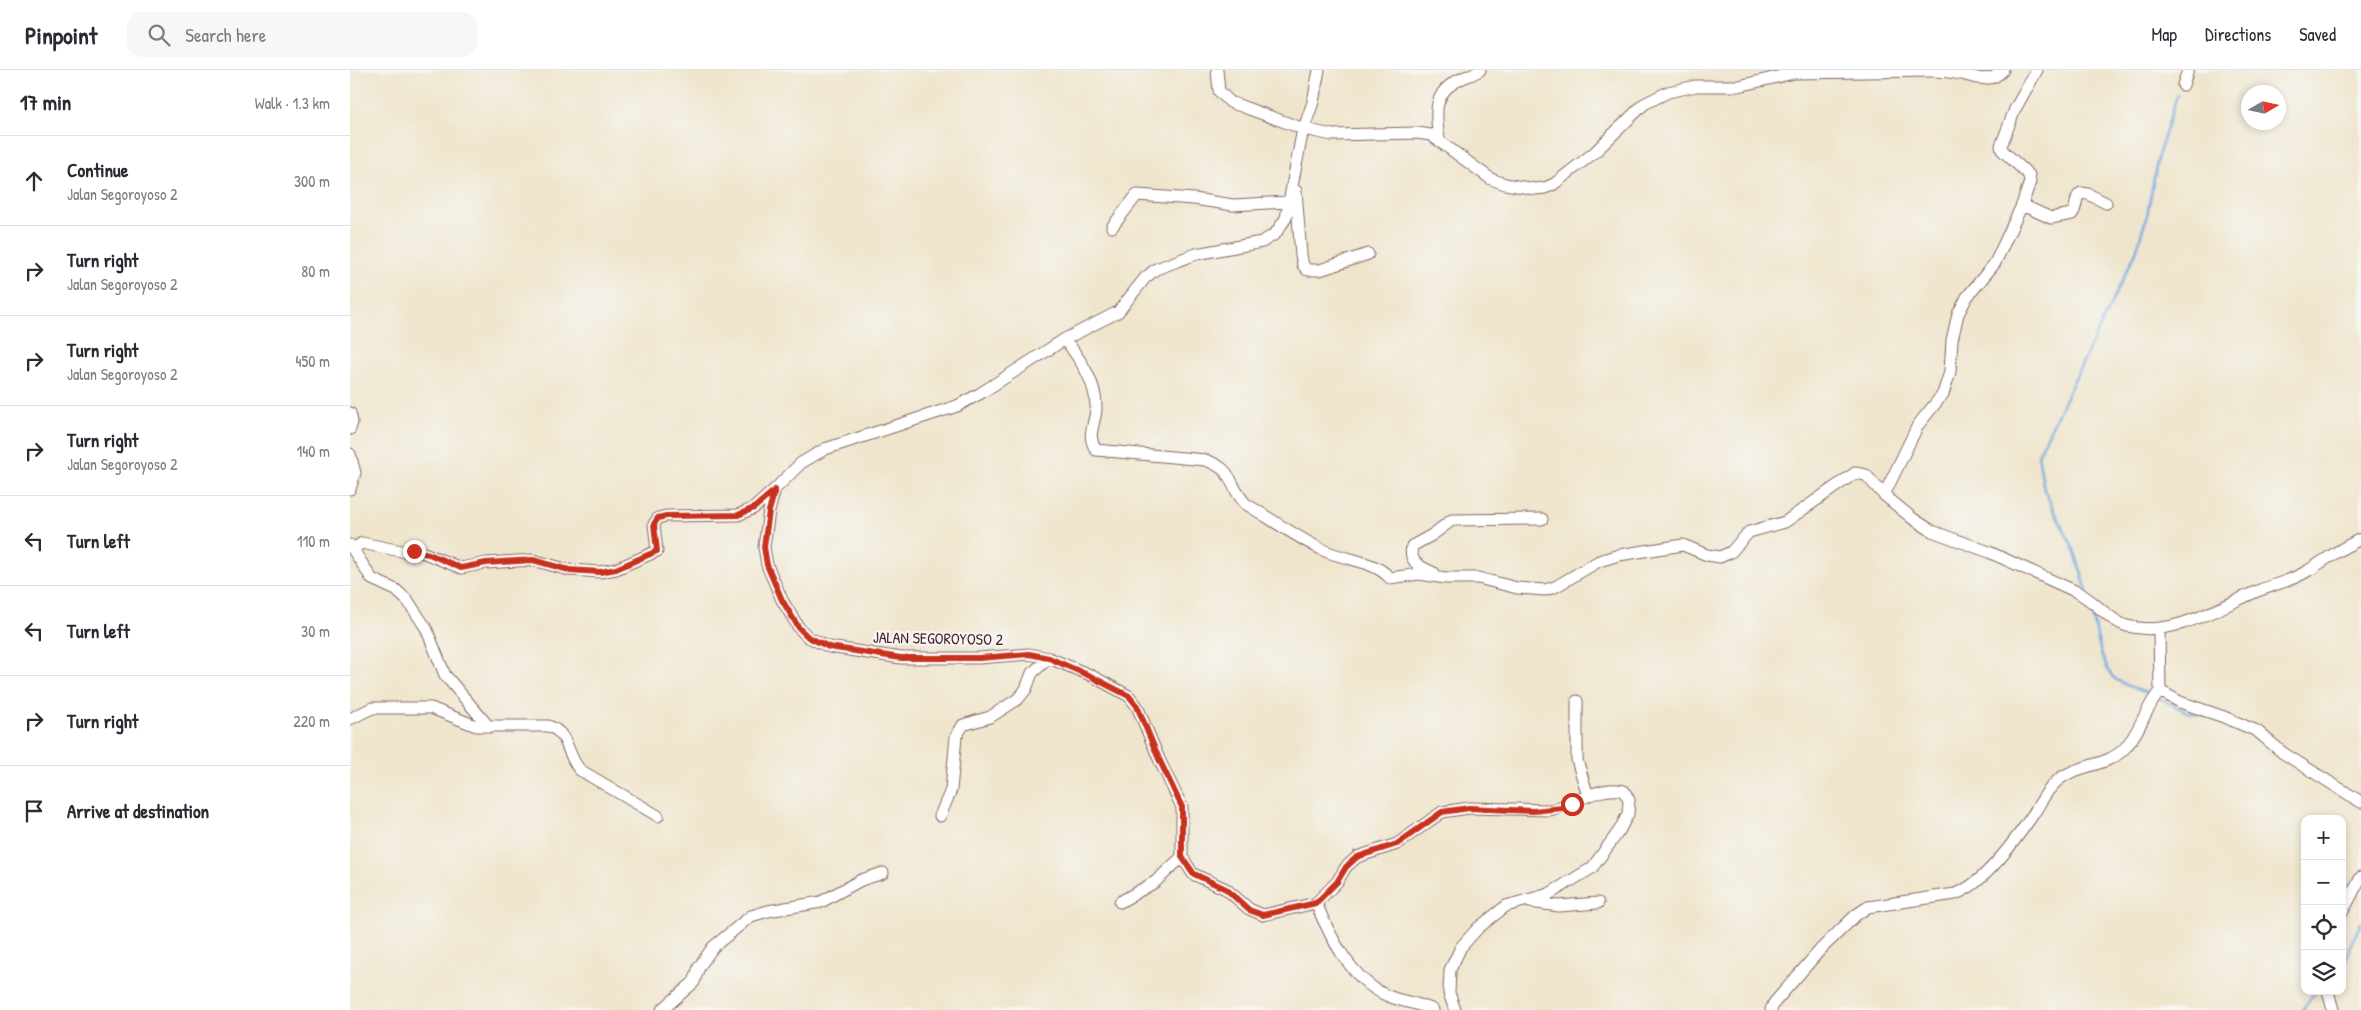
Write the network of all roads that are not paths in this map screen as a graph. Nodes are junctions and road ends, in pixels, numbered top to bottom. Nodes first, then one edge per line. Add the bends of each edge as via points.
1 (1217, 70) edge
2 (1319, 70) edge
3 (1480, 70) edge
4 (2003, 70) edge
5 (2037, 70) edge
6 (2188, 70) edge
7 (2184, 85) dead end
8 (1304, 128) junction
9 (1439, 139) junction
10 (1294, 176) junction
11 (1289, 202) junction
12 (2106, 202) dead end
13 (2022, 205) junction
14 (1112, 227) dead end
15 (1368, 254) dead end
16 (1065, 339) junction
17 (350, 413) edge
18 (350, 429) edge
19 (350, 454) edge
20 (350, 489) edge
21 (775, 490) junction
22 (1884, 495) junction
23 (1542, 519) dead end
24 (2361, 538) edge
25 (353, 553) edge
26 (1446, 578) junction
27 (2160, 630) junction
28 (1049, 658) junction
29 (2160, 691) junction
30 (1577, 701) dead end
31 (350, 719) edge
32 (490, 727) junction
33 (1588, 796) junction
34 (2361, 802) edge
35 (658, 816) dead end
36 (940, 816) dead end
37 (1182, 857) junction
38 (883, 873) dead end
39 (2361, 877) edge
40 (1522, 901) junction
41 (1120, 902) dead end
42 (1316, 903) junction
43 (1598, 903) dead end
44 (2346, 905) edge
45 (2329, 995) edge
46 (662, 1010) edge
47 (1432, 1010) edge
48 (1455, 1010) edge
49 (1771, 1010) edge
50 (2333, 1010) edge

1 - 8 street via 1219,91 1230,102
2 - 8 street, JALAN SEGOROYOSO 2
3 - 9 street via 1450,85 1438,100
4 - 9 street via 1993,78 1982,79 1934,71 1826,71 1780,76 1739,86 1682,88 1644,104 1595,152 1554,184 1540,189 1524,189 1491,179
5 - 13 street via 2012,116 2001,146 2030,175
6 - 7 street
8 - 9 street via 1332,135 1416,133
8 - 10 street, JALAN SEGOROYOSO 2
10 - 11 street, JALAN SEGOROYOSO 2
10 - 15 street via 1303,265 1307,270 1320,270
11 - 14 street via 1221,204 1137,195
11 - 16 street, JALAN SEGOROYOSO 2 via 1284,224 1271,238 1242,247 1196,254 1156,269 1118,312
12 - 13 street via 2081,193 2072,214 2055,218
13 - 22 street via 1995,263 1963,304 1954,327 1943,394 1918,425
16 - 21 street, JALAN SEGOROYOSO 2 via 957,406 826,448 801,463
16 - 26 street via 1089,378 1096,409 1090,435 1096,450 1215,463 1228,473 1238,496 1246,504 1321,549 1379,568 1390,578 1419,574
17 - 18 street
19 - 20 street via 355,473
21 - 25 street via 754,508 738,515 658,518 654,524 657,551 608,572 575,570 533,560 461,568 422,552 362,543
21 - 28 street, JALAN SEGOROYOSO 2 via 764,547 767,565 782,600 808,637 829,647 901,658 1029,654
22 - 26 street via 1866,475 1855,473 1785,522 1750,532 1732,552 1720,557 1683,545 1618,555 1599,561 1545,590 1517,588 1478,578
22 - 27 street via 1928,528 2083,595 2118,623
23 - 26 street via 1452,520 1412,546 1412,558 1417,565
24 - 27 street via 2299,576
25 - 32 street via 372,578 396,590 408,601 426,628 445,675
27 - 29 street
28 - 36 street via 1032,673 1026,690 1018,699 959,731 951,790
28 - 37 street, JALAN SEGOROYOSO 2 via 1129,696 1137,706 1182,807
29 - 34 street via 2180,702 2257,730 2283,753
29 - 49 street via 2129,743 2105,762 2072,771 2056,782 2008,850 1969,887 1955,894 1868,908 1856,915 1821,949
30 - 33 street via 1577,760
31 - 32 street via 372,708 431,708 466,724
32 - 35 street via 548,726 556,729 563,735 580,770
33 - 40 street via 1614,790 1627,794 1628,814 1619,831 1592,868 1549,894
33 - 42 street via 1562,808 1549,810 1469,808 1442,812 1397,844 1357,857
37 - 41 street via 1155,882
37 - 42 street via 1194,874 1226,889 1249,910 1263,915
38 - 46 street via 861,880 821,902 750,916 713,947 694,982
39 - 44 street
40 - 43 street via 1559,906
40 - 48 street via 1495,913 1461,947 1450,970 1449,993
42 - 47 street via 1334,943 1358,974 1387,996
45 - 50 street

